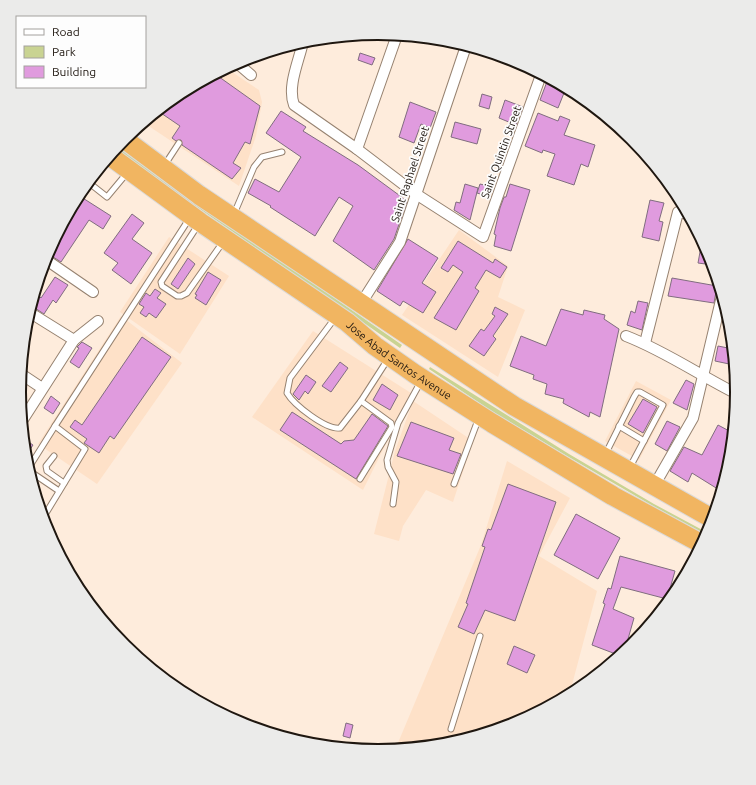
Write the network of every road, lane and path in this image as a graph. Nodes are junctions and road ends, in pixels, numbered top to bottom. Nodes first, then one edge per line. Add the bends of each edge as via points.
1 (395, 41) edge
2 (301, 49) edge
3 (464, 51) edge
4 (242, 67) edge
5 (251, 75) dead end
6 (539, 80) edge
7 (130, 143) edge
8 (179, 143) dead end
9 (357, 149) junction
10 (282, 152) dead end
11 (114, 159) edge
12 (162, 168) junction
13 (129, 170) junction
14 (93, 186) edge
15 (416, 194) junction
16 (680, 212) edge
17 (233, 217) junction
18 (196, 219) junction
19 (225, 239) junction
20 (51, 263) edge
21 (156, 272) junction
22 (164, 278) junction
23 (93, 292) dead end
24 (362, 302) junction
25 (719, 308) edge
26 (338, 315) junction
27 (35, 316) edge
28 (98, 321) dead end
29 (626, 336) dead end
30 (74, 340) junction
31 (416, 340) junction
32 (645, 343) junction
33 (382, 351) junction
34 (419, 376) junction
35 (27, 378) edge
36 (474, 378) junction
37 (704, 378) junction
38 (42, 388) junction
39 (730, 391) edge
40 (361, 401) junction
41 (27, 413) edge
42 (480, 415) junction
43 (55, 426) junction
44 (619, 426) junction
45 (644, 441) junction
46 (54, 456) dead end
47 (604, 457) junction
48 (33, 461) edge
49 (628, 471) junction
50 (36, 475) edge
51 (360, 479) dead end
52 (64, 483) junction
53 (454, 484) dead end
54 (654, 486) junction
55 (59, 491) junction
56 (393, 504) dead end
57 (47, 511) edge
58 (707, 516) edge
59 (697, 541) edge
60 (480, 636) dead end
61 (451, 729) dead end

1 - 9 street
2 - 9 street via 292,87 291,97 294,105
3 - 15 street, Saint Raphael Street
4 - 5 street
6 - 15 street, Saint Quintin Street via 483,237
7 - 12 highway
8 - 12 lane
9 - 15 street
10 - 17 lane via 262,157 254,167
11 - 13 highway, Jose Abad Santos Avenue
12 - 17 highway
13 - 14 lane via 107,197
13 - 18 highway, Jose Abad Santos Avenue
15 - 24 street, Saint Raphael Street via 400,242
16 - 32 street via 678,212
17 - 24 highway
18 - 19 highway, Jose Abad Santos Avenue
18 - 21 lane
18 - 22 lane
19 - 22 lane via 187,293 182,296 172,293 162,286
19 - 26 highway, Jose Abad Santos Avenue
20 - 23 street
21 - 22 lane
21 - 43 lane
24 - 31 highway
25 - 37 street
26 - 33 highway, Jose Abad Santos Avenue
26 - 40 lane via 290,378 287,393 300,408 318,420 338,428
27 - 30 street
28 - 30 street
29 - 32 street
30 - 38 street
31 - 33 highway via 407,350 401,352 381,342
31 - 36 highway
32 - 37 street
33 - 34 highway, Jose Abad Santos Avenue
33 - 40 lane
34 - 36 highway via 423,366 429,364 455,378
34 - 42 highway, Jose Abad Santos Avenue
34 - 56 lane via 398,423 387,460 388,468 396,482
35 - 38 street
36 - 47 highway via 514,406
37 - 39 street
37 - 54 street via 693,418
38 - 41 street
40 - 51 lane via 392,423 392,427
42 - 53 lane
42 - 59 highway, Jose Abad Santos Avenue via 613,496
43 - 48 lane
43 - 52 lane via 85,449
44 - 45 lane
44 - 45 lane via 637,392 663,405
44 - 47 lane
45 - 49 lane
46 - 52 lane via 46,466 47,471
47 - 49 highway
49 - 54 highway
50 - 55 lane
52 - 55 lane
54 - 58 highway
55 - 57 lane
60 - 61 lane

